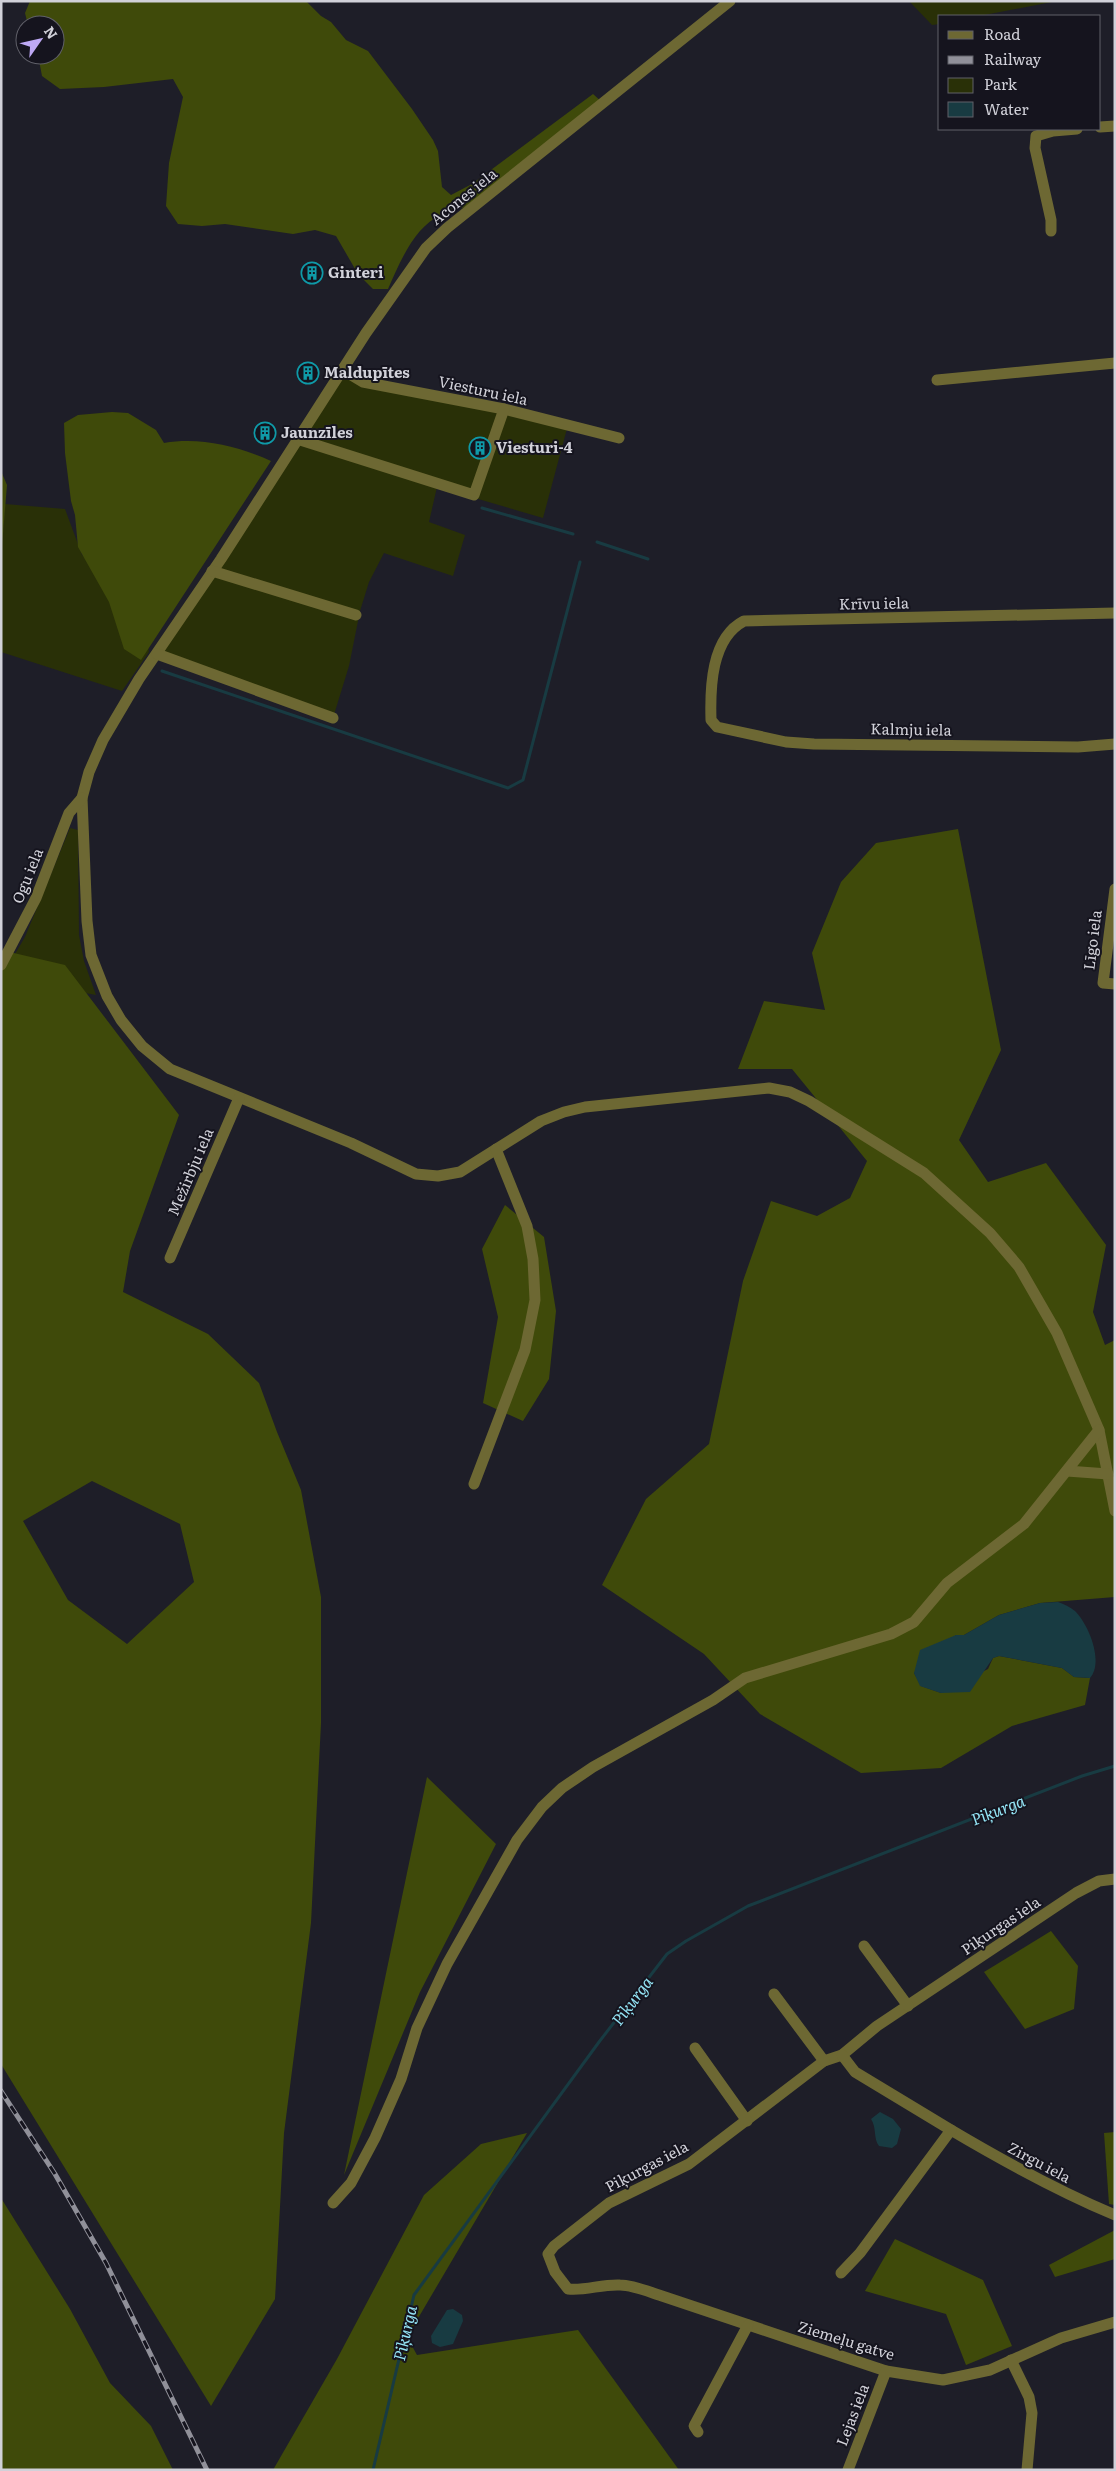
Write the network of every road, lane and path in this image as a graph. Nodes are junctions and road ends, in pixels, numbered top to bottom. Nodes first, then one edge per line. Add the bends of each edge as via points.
1 (730, 1) edge
2 (1115, 126) edge
3 (1101, 127) edge
4 (1065, 130) edge
5 (1051, 231) dead end
6 (1115, 363) edge
7 (343, 370) junction
8 (937, 380) dead end
9 (504, 409) junction
10 (619, 438) dead end
11 (297, 439) junction
12 (212, 571) junction
13 (1115, 614) edge
14 (356, 615) dead end
15 (157, 654) junction
16 (334, 718) dead end
17 (711, 720) joint
18 (1115, 744) edge
19 (82, 798) junction
20 (1115, 889) edge
21 (1, 965) edge
22 (1115, 984) edge
23 (239, 1098) junction
24 (496, 1150) junction
25 (170, 1258) dead end
26 (1099, 1430) junction
27 (1067, 1470) junction
28 (1108, 1474) junction
29 (474, 1484) dead end
30 (1115, 1511) edge
31 (1115, 1878) edge
32 (864, 1946) dead end
33 (774, 1994) dead end
34 (908, 2006) junction
35 (695, 2048) dead end
36 (842, 2055) junction
37 (824, 2062) junction
38 (747, 2121) junction
39 (951, 2130) junction
40 (333, 2203) dead end
41 (1115, 2215) edge
42 (841, 2273) dead end
43 (568, 2289) joint
44 (1115, 2322) edge
45 (748, 2325) junction
46 (1011, 2360) junction
47 (886, 2371) junction
48 (698, 2432) dead end
49 (848, 2470) edge
50 (1027, 2470) edge

1 - 7 street, Acones iela via 426,248
2 - 3 street
4 - 5 street via 1036,136 1035,148
6 - 8 street
7 - 9 street, Viesturu iela via 363,382
7 - 11 street, Acones iela
9 - 10 street, Viesturu iela
9 - 11 street via 474,495
11 - 12 street, Acones iela
12 - 14 street
12 - 15 street, Acones iela
13 - 17 street, Krīvu iela via 744,621 733,626 718,654 712,681
15 - 16 street
15 - 19 street, Acones iela via 103,740 88,772
17 - 18 street, Kalmju iela via 717,727 786,742 814,744 1078,747
19 - 21 street, Ogu iela via 69,813 36,898
19 - 23 street via 90,955 106,996 142,1046 170,1069
20 - 22 street, Līgo iela via 1103,983
23 - 24 street via 351,1143 416,1174 438,1176 460,1172
23 - 25 street, Mežirbju iela
24 - 26 street via 541,1121 585,1107 769,1088 809,1100 924,1173 990,1233 1037,1294
24 - 29 street via 527,1226 535,1300 524,1350
26 - 27 street
26 - 28 street
27 - 28 street
27 - 40 street via 1024,1524 947,1584 914,1622 891,1634 746,1678 708,1704 593,1767 548,1801 517,1840 447,1964 417,2028 401,2079 376,2138 350,2184
28 - 30 street
31 - 34 street, Piķurgas iela via 1076,1893
32 - 34 street
33 - 37 street
34 - 36 street, Piķurgas iela
35 - 38 street
36 - 37 street, Piķurgas iela
36 - 39 street, Zirgu iela via 855,2072
37 - 38 street, Piķurgas iela
38 - 43 street, Piķurgas iela via 689,2164 610,2202 554,2246 548,2254 550,2263
39 - 41 street, Zirgu iela via 1018,2170
39 - 42 street via 860,2253
43 - 45 street, Ziemeļu gatve via 621,2284
44 - 46 street, Ziemeļu gatve via 1061,2338
45 - 47 street, Ziemeļu gatve
45 - 48 street via 694,2426
46 - 47 street, Ziemeļu gatve via 990,2370 944,2380
46 - 50 street via 1029,2397 1032,2413
47 - 49 street, Lejas iela

